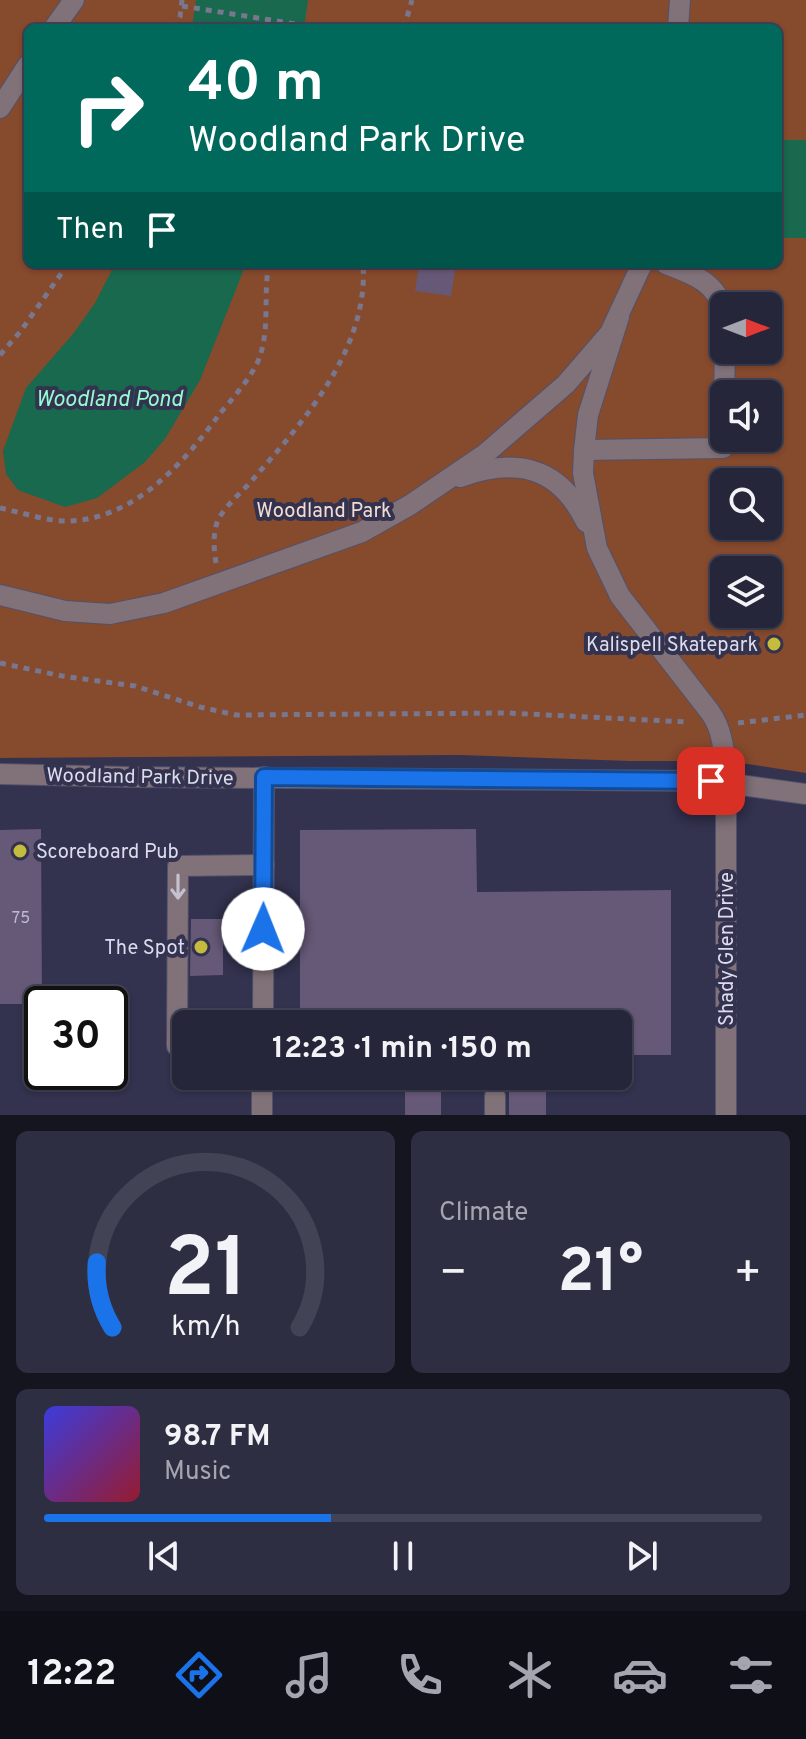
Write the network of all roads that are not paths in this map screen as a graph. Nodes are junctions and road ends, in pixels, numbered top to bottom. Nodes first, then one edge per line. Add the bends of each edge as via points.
1 (74, 0) edge
2 (680, 1) edge
3 (57, 24) edge
4 (678, 24) edge
5 (24, 71) edge
6 (0, 108) edge
7 (640, 268) edge
8 (677, 268) edge
9 (715, 292) edge
10 (619, 317) junction
11 (710, 448) edge
12 (584, 450) junction
13 (437, 484) junction
14 (597, 548) junction
15 (0, 595) edge
16 (0, 774) edge
17 (264, 777) junction
18 (726, 782) junction
19 (806, 794) edge
20 (264, 865) junction
21 (177, 1010) edge
22 (263, 1010) edge
23 (262, 1090) edge
24 (262, 1115) edge
25 (726, 1115) edge

1 - 3 street
2 - 4 street
5 - 6 street
7 - 10 street
8 - 9 street
10 - 12 street via 588,415
10 - 13 street via 566,384 485,454
11 - 12 street
12 - 14 street via 583,473
13 - 14 street via 477,471 514,467 549,475 576,502
13 - 15 street via 362,532 164,603 110,614 65,611
14 - 18 street, Shady Glen Drive via 620,596 719,725
16 - 17 street, Woodland Park Drive
17 - 18 street, Woodland Park Drive
17 - 20 street
18 - 19 street, Woodland Park Drive
18 - 25 street, Shady Glen Drive
20 -> 21 street via 178,866
20 - 22 street
23 - 24 street

